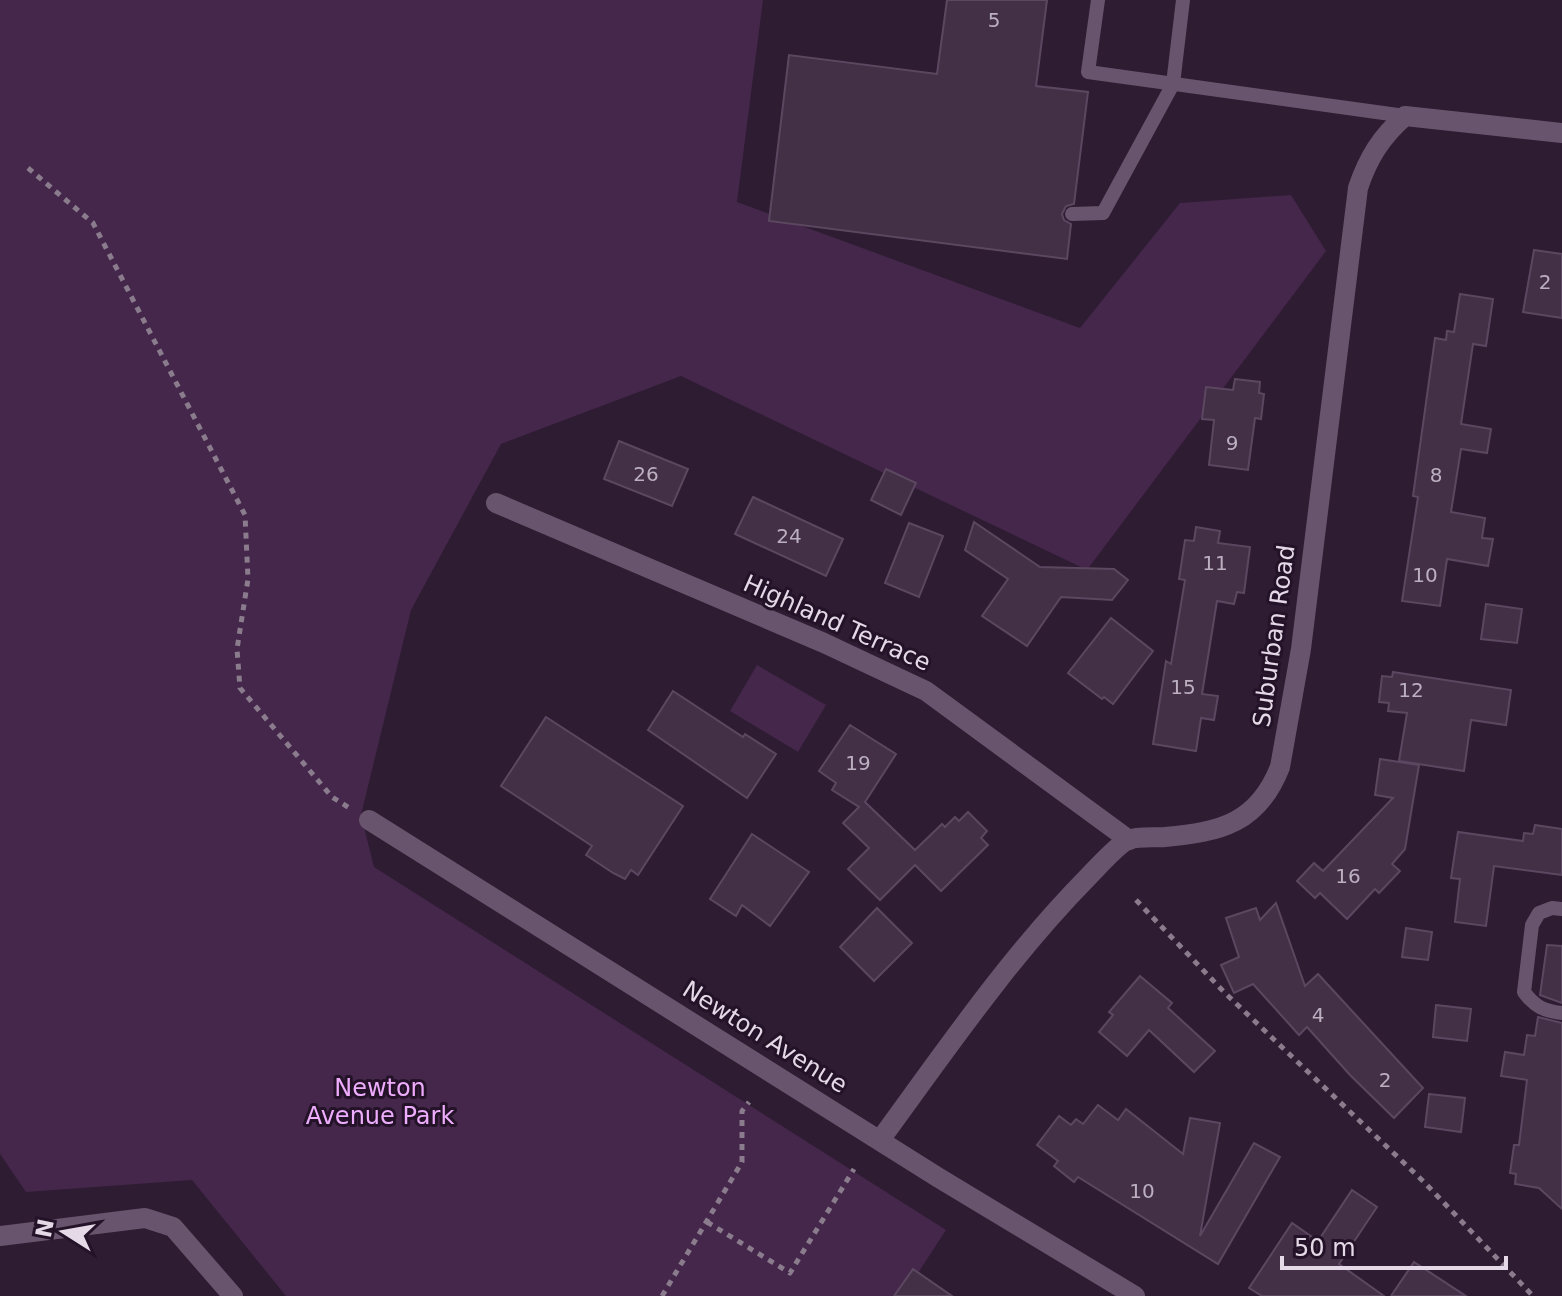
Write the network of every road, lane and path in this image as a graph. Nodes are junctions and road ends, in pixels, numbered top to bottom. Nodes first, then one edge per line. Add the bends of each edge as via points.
1 (1098, 0) edge
2 (1183, 0) edge
3 (1173, 84) junction
4 (1405, 116) junction
5 (1562, 133) edge
6 (28, 168) dead end
7 (1072, 214) dead end
8 (496, 503) dead end
9 (369, 820) joint
10 (1129, 840) junction
11 (1136, 900) dead end
12 (1562, 909) edge
13 (1562, 1013) edge
14 (749, 1102) dead end
15 (880, 1140) junction
16 (854, 1169) dead end
17 (707, 1222) junction
18 (0, 1236) edge
19 (233, 1296) edge
20 (662, 1296) edge
21 (1135, 1296) edge
22 (1533, 1296) edge

1 - 3 lane via 1088,72
2 - 3 lane
3 - 4 lane
3 - 7 lane via 1103,213
4 - 5 street
4 - 10 street, Suburban Road via 1376,147 1358,188 1301,649 1280,767 1262,801 1236,823
6 - 9 path via 93,223 245,515 248,579 237,649 240,688 332,797
8 - 10 street, Highland Terrace via 926,691
9 - 15 street, Newton Avenue
10 - 15 street via 1066,899
11 - 22 path
12 - 13 lane via 1539,913 1532,925 1524,992 1533,1005
14 - 17 path via 742,1111 742,1162
15 - 21 street, Newton Avenue
16 - 17 path via 790,1273
17 - 20 path
18 - 19 street via 145,1218 173,1227

